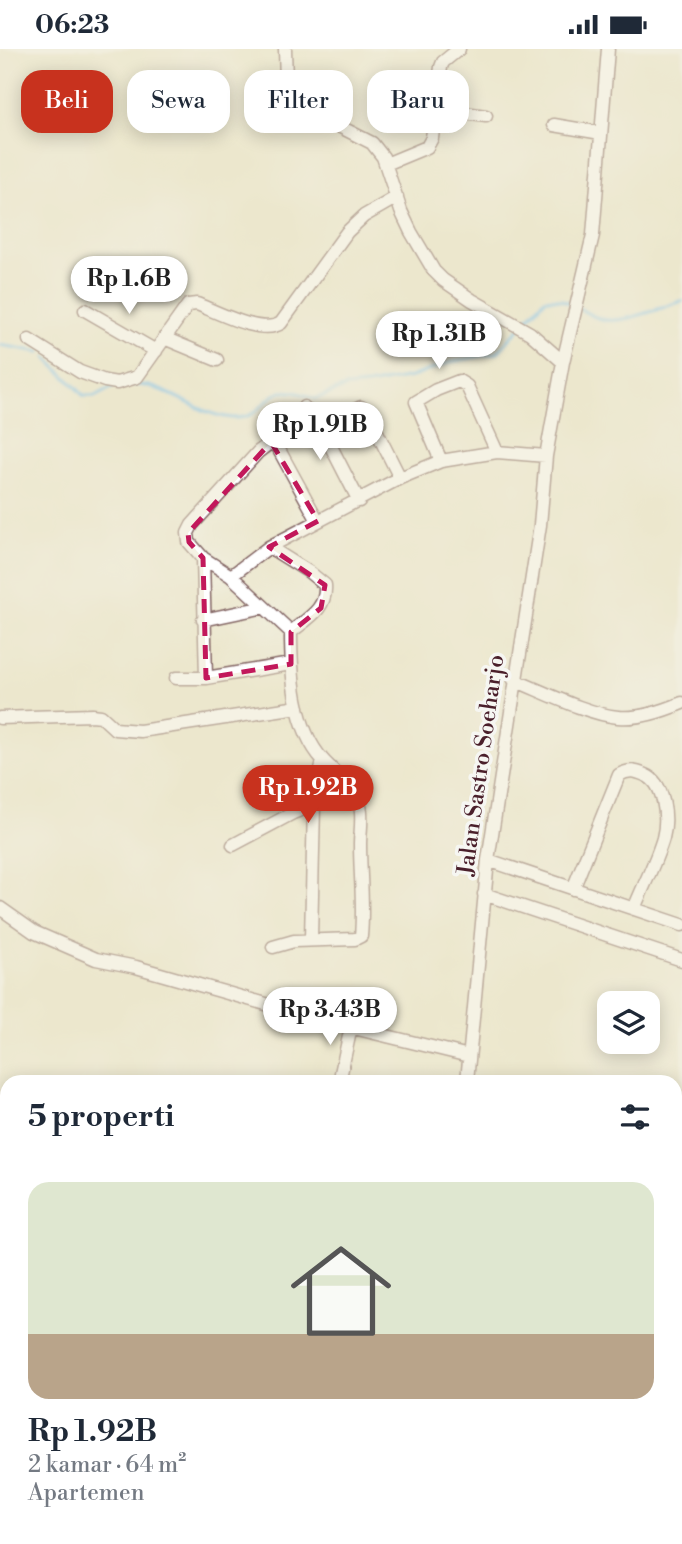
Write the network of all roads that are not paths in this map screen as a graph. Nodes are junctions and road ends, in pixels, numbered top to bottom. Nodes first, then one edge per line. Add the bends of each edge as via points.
1 (285, 49) edge
2 (458, 49) edge
3 (607, 49) edge
4 (442, 70) edge
5 (469, 114) edge
6 (486, 116) dead end
7 (554, 125) dead end
8 (601, 132) junction
9 (433, 133) edge
10 (386, 164) junction
11 (397, 197) junction
12 (85, 310) dead end
13 (164, 338) junction
14 (29, 340) dead end
15 (156, 351) junction
16 (217, 360) dead end
17 (563, 362) junction
18 (304, 407) dead end
19 (321, 427) junction
20 (497, 452) junction
21 (546, 456) junction
22 (441, 461) junction
23 (400, 478) junction
24 (359, 501) junction
25 (318, 521) junction
26 (269, 547) junction
27 (203, 558) junction
28 (231, 576) junction
29 (264, 607) junction
30 (203, 620) junction
31 (290, 632) junction
32 (290, 664) junction
33 (176, 678) dead end
34 (206, 678) junction
35 (514, 680) junction
36 (682, 703) edge
37 (298, 707) junction
38 (0, 718) edge
39 (323, 760) junction
40 (314, 805) junction
41 (233, 845) dead end
42 (488, 860) junction
43 (573, 889) junction
44 (484, 894) junction
45 (0, 908) edge
46 (634, 909) junction
47 (682, 925) edge
48 (311, 939) junction
49 (273, 947) dead end
50 (682, 960) edge
51 (351, 1027) junction
52 (469, 1056) junction
53 (341, 1073) dead end
54 (467, 1075) edge

1 - 10 street via 286,81 294,99 372,143
2 - 4 street via 443,62
3 - 8 street, Jalan Sastro Soeharjo
5 - 6 street
7 - 8 street
8 - 17 street, Jalan Sastro Soeharjo via 593,235
9 - 10 street via 427,147
10 - 11 street
11 - 13 street via 347,232 275,327 249,324 197,304 188,305
11 - 17 street via 411,232 443,280 516,324
12 - 15 street
13 - 15 street
13 - 16 street
14 - 15 street via 80,372 117,383 138,377
17 - 21 street, Jalan Sastro Soeharjo
18 - 19 street
19 - 23 street via 361,407
19 - 24 street
20 - 21 street
20 - 22 street
20 - 22 street via 467,386 459,381 416,402
21 - 35 street, Jalan Sastro Soeharjo via 540,525
22 - 23 street
23 - 24 street
24 - 25 street
25 - 26 street
25 - 27 street via 271,442 192,525 189,543
26 - 28 street
26 - 31 street via 325,585 321,608
27 - 28 street
27 - 30 street
28 - 29 street
29 - 30 street
29 - 31 street
30 - 34 street
31 - 32 street
32 - 34 street
32 - 37 street
33 - 34 street
35 - 36 street via 602,715 621,718
35 - 42 street, Jalan Sastro Soeharjo
37 - 38 street via 140,731 115,729 101,716 92,715
37 - 39 street via 308,741
39 - 40 street
39 - 48 street via 345,781 360,808 363,912 361,936
40 - 41 street
40 - 48 street
42 - 43 street
42 - 44 street, Jalan Sastro Soeharjo
43 - 46 street
43 - 46 street via 620,775 636,771 658,786 665,825
44 - 50 street
44 - 52 street, Jalan Sastro Soeharjo
45 - 51 street via 34,932 96,959
46 - 47 street
48 - 49 street
51 - 52 street
51 - 53 street
52 - 54 street, Jalan Sastro Soeharjo

